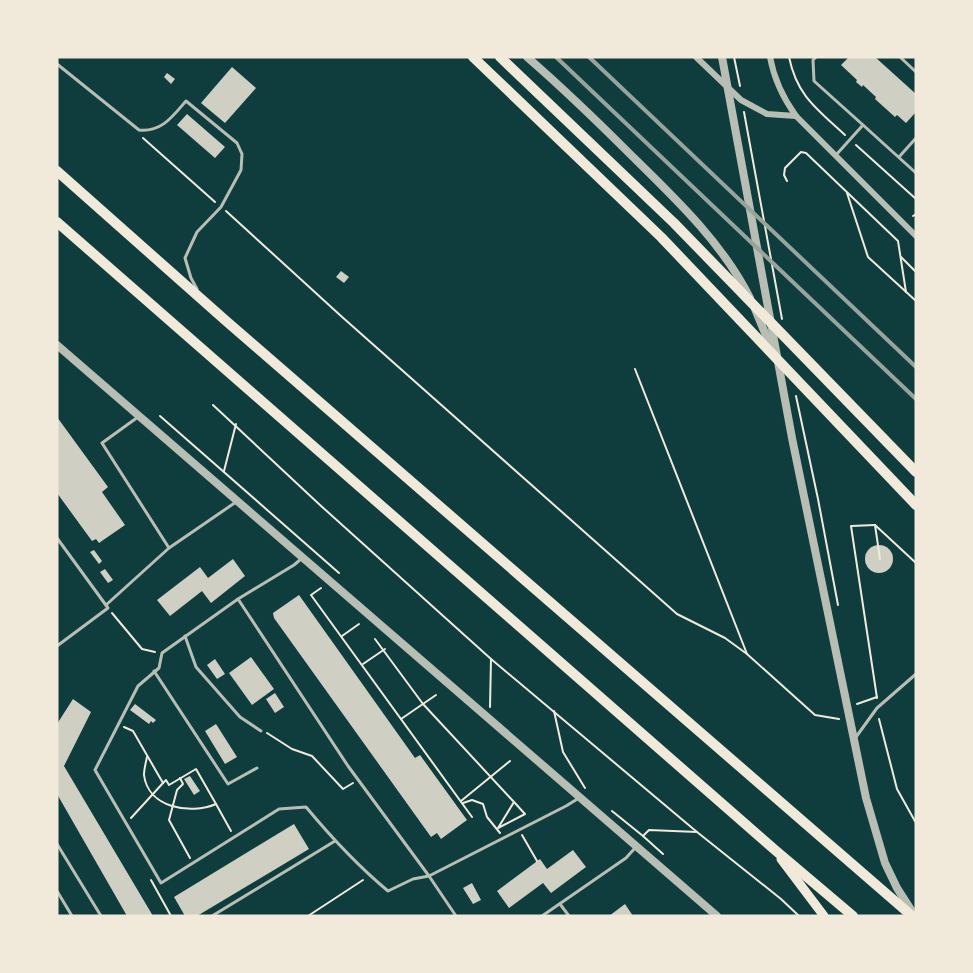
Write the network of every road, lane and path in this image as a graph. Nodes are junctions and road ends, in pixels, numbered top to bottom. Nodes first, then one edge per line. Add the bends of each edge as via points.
1 (473, 57) edge
2 (500, 57) edge
3 (527, 57) edge
4 (696, 57) edge
5 (734, 57) edge
6 (770, 57) edge
7 (816, 57) edge
8 (900, 57) edge
9 (723, 60) edge
10 (57, 64) edge
11 (916, 72) edge
12 (740, 89) dead end
13 (744, 112) dead end
14 (796, 116) junction
15 (863, 125) junction
16 (140, 136) dead end
17 (916, 138) edge
18 (835, 157) junction
19 (899, 157) junction
20 (57, 171) edge
21 (916, 173) edge
22 (787, 181) dead end
23 (846, 191) junction
24 (221, 207) junction
25 (57, 222) edge
26 (899, 231) dead end
27 (915, 234) edge
28 (894, 237) junction
29 (901, 257) junction
30 (916, 272) edge
31 (906, 292) junction
32 (916, 301) edge
33 (204, 302) junction
34 (783, 322) dead end
35 (57, 345) edge
36 (635, 369) dead end
37 (780, 373) junction
38 (795, 392) dead end
39 (213, 405) dead end
40 (139, 416) junction
41 (160, 416) dead end
42 (236, 424) junction
43 (224, 472) junction
44 (916, 472) edge
45 (238, 501) junction
46 (916, 505) edge
47 (875, 525) junction
48 (57, 538) edge
49 (169, 548) junction
50 (303, 558) junction
51 (880, 559) dead end
52 (916, 563) edge
53 (339, 573) dead end
54 (321, 588) dead end
55 (238, 599) junction
56 (107, 607) junction
57 (839, 613) dead end
58 (359, 624) dead end
59 (185, 636) junction
60 (342, 637) junction
61 (375, 639) dead end
62 (57, 646) edge
63 (383, 649) junction
64 (162, 654) junction
65 (747, 654) junction
66 (491, 659) junction
67 (362, 664) junction
68 (154, 671) junction
69 (916, 674) edge
70 (436, 695) dead end
71 (877, 697) junction
72 (423, 704) junction
73 (877, 708) junction
74 (554, 711) junction
75 (850, 712) junction
76 (401, 719) junction
77 (490, 719) junction
78 (118, 724) junction
79 (261, 731) joint
80 (855, 738) junction
81 (147, 757) junction
82 (510, 761) dead end
83 (257, 768) dead end
84 (491, 777) junction
85 (180, 778) junction
86 (358, 780) junction
87 (163, 783) junction
88 (583, 792) junction
89 (153, 793) junction
90 (462, 802) junction
91 (514, 802) junction
92 (216, 804) junction
93 (172, 807) junction
94 (610, 809) dead end
95 (472, 817) dead end
96 (916, 823) edge
97 (127, 825) junction
98 (498, 828) junction
99 (519, 830) junction
100 (697, 832) junction
101 (643, 836) junction
102 (235, 838) junction
103 (503, 838) junction
104 (335, 841) junction
105 (57, 844) edge
106 (637, 847) junction
107 (775, 850) junction
108 (663, 854) dead end
109 (537, 861) dead end
110 (193, 864) junction
111 (155, 873) junction
112 (369, 876) junction
113 (429, 876) junction
114 (57, 891) edge
115 (560, 904) junction
116 (72, 916) edge
117 (101, 916) edge
118 (171, 916) edge
119 (212, 916) edge
120 (308, 916) edge
121 (456, 916) edge
122 (542, 916) edge
123 (569, 916) edge
124 (717, 916) edge
125 (799, 916) edge
126 (824, 916) edge
127 (853, 916) edge
128 (913, 916) edge

1 - 46 main road via 661,237
2 - 44 main road via 674,223
3 - 37 street via 656,179 702,229 740,279
4 - 14 street via 741,100 767,114
5 - 12 path
6 - 14 street via 778,86
7 - 15 lane via 814,81
8 - 11 lane
9 - 37 street
10 - 24 lane via 139,130 150,131 165,125 186,101 237,143 243,154 241,170
13 - 34 path
14 - 18 street
15 - 18 lane
15 - 19 lane
16 - 24 path
17 - 19 lane
18 - 27 street
19 - 21 lane
20 - 33 main road
22 - 23 path via 785,168 801,152
23 - 28 path
23 - 31 path via 868,257
24 - 33 lane via 197,232 185,258
24 - 65 path via 677,614
25 - 107 main road
26 - 28 path
28 - 29 path
29 - 30 path
29 - 31 path
31 - 32 path
33 - 128 main road
35 - 40 street
36 - 65 path
37 - 75 street
38 - 57 path
39 - 42 path
40 - 45 street
40 - 49 lane via 102,443
41 - 43 path
42 - 43 path
42 - 66 path
43 - 53 path
45 - 49 lane
45 - 50 street
47 - 51 path
47 - 52 path
47 - 71 path via 852,526
48 - 56 lane
49 - 56 lane
50 - 55 lane
50 - 77 street
54 - 60 path via 311,595
55 - 59 lane
55 - 86 lane
56 - 62 lane
56 - 64 path via 142,649
58 - 60 path
59 - 64 lane
59 - 79 lane via 196,668 240,717
60 - 67 path
61 - 63 path
63 - 67 path
63 - 72 path
64 - 68 lane via 159,668
65 - 75 path via 815,715 841,719
66 - 74 path
66 - 77 path
67 - 76 path
68 - 78 lane via 138,686
68 - 83 lane via 228,784
69 - 73 lane
70 - 72 path
71 - 73 path
71 - 75 path via 856,705
72 - 76 path
72 - 84 path
73 - 80 lane
73 - 96 path via 897,789
74 - 88 path via 563,752
74 - 100 path
75 - 80 street
76 - 90 path
77 - 88 street
78 - 81 path via 133,732
78 - 97 lane via 94,770
79 - 86 path via 312,756 343,789
80 - 128 street via 866,798 885,863
81 - 87 path
81 - 89 path via 144,774
82 - 84 path
84 - 90 path
84 - 91 path
85 - 87 path via 169,785 166,780
85 - 92 path via 196,769
85 - 93 path via 183,784
86 - 113 lane
87 - 89 path
88 - 99 lane via 566,806
88 - 106 street
89 - 93 path
89 - 97 path
90 - 95 path
90 - 98 path via 483,804 487,817
91 - 98 path
91 - 98 path via 525,814
92 - 93 path via 193,810
92 - 102 path
93 - 110 path via 169,819
94 - 101 path
97 - 111 lane
98 - 103 path
99 - 103 lane
99 - 109 path
100 - 101 path via 649,830
100 - 125 path
101 - 108 path
102 - 104 lane via 279,809 306,807
102 - 110 lane
103 - 113 lane
104 - 112 lane
104 - 119 lane
105 - 117 lane
106 - 115 lane
106 - 124 street
107 - 126 main road
107 - 127 main road
110 - 111 lane via 161,883
111 - 118 path via 150,881
112 - 113 lane via 388,891
112 - 120 path
113 - 121 lane
114 - 116 lane
115 - 122 lane
115 - 123 lane

